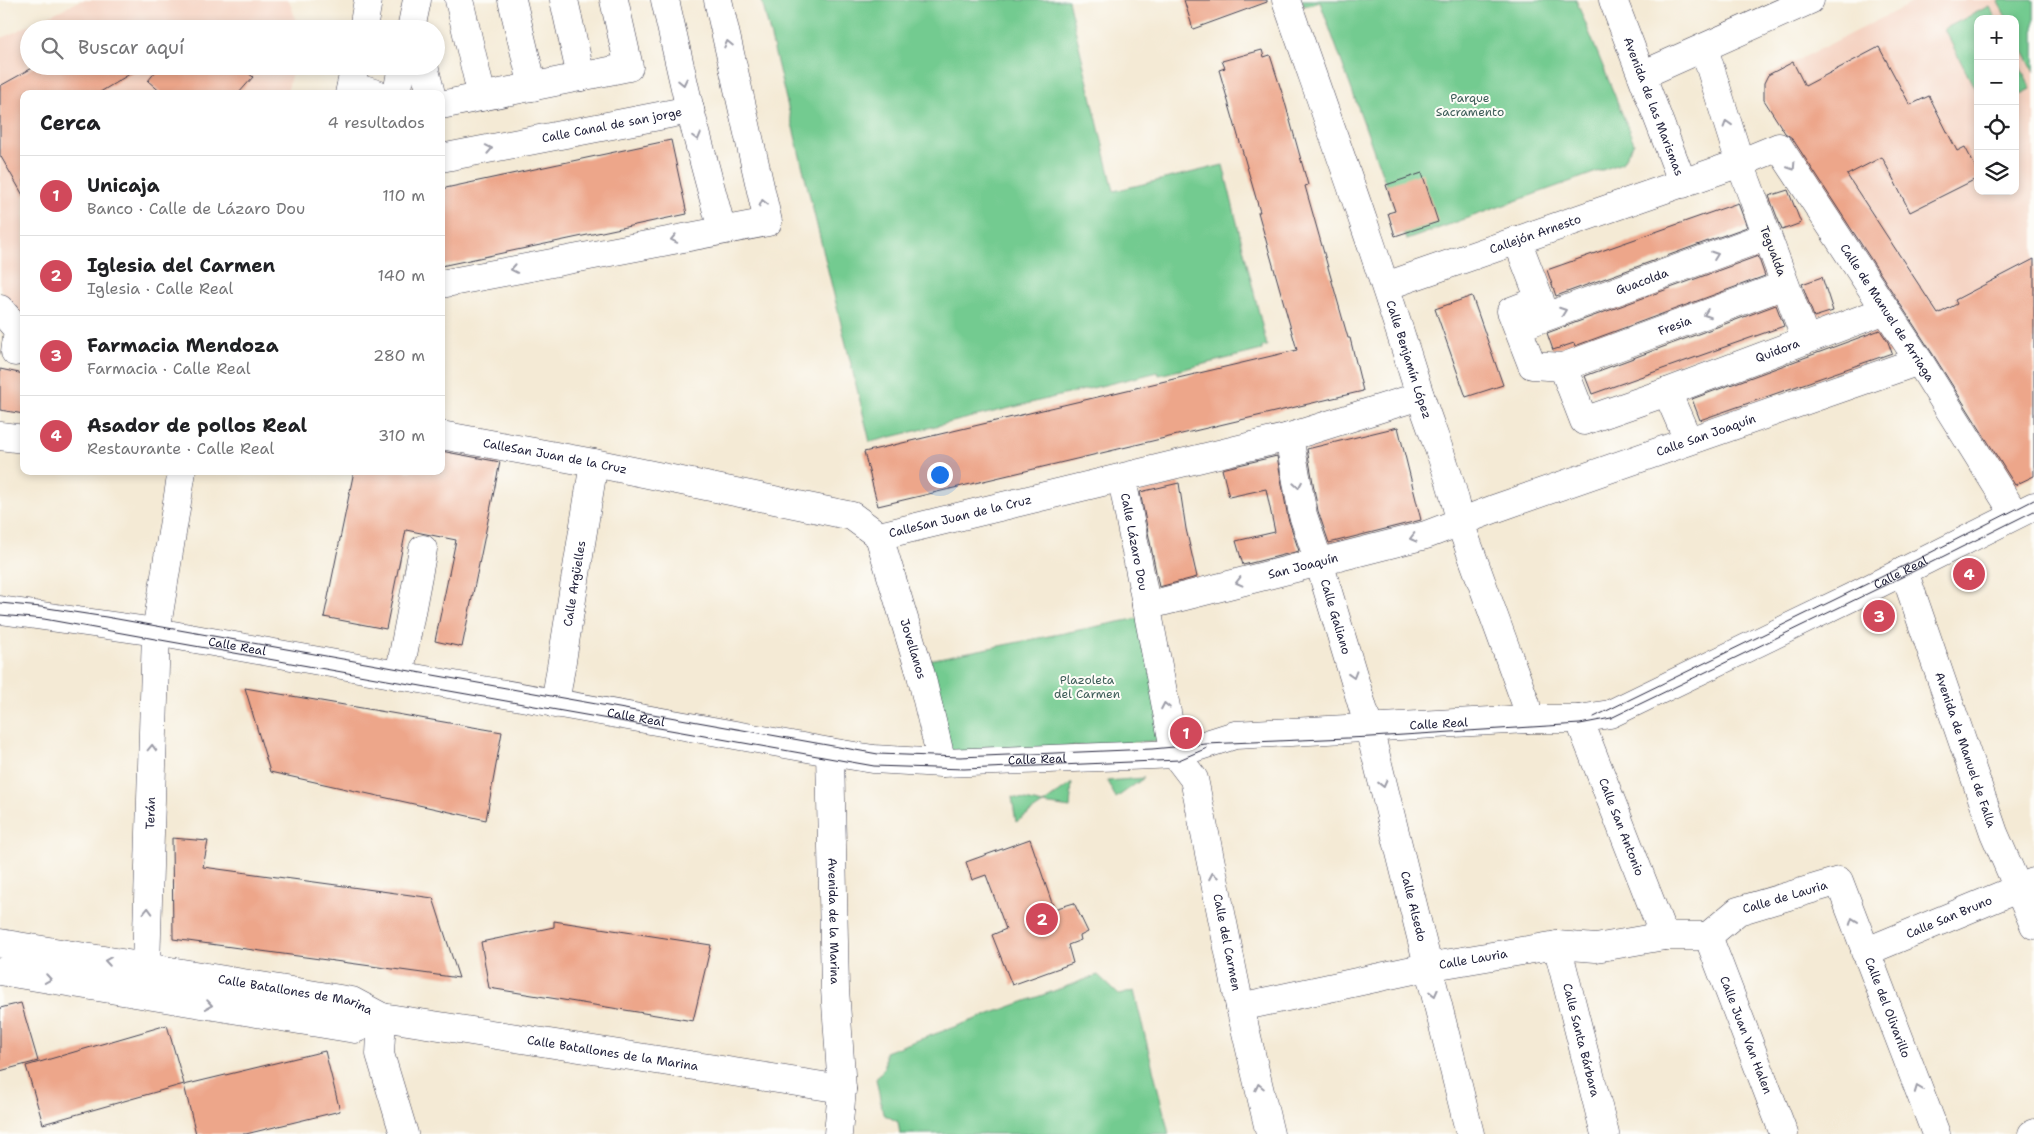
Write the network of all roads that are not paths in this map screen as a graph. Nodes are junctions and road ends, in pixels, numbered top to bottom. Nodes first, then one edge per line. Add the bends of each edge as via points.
1 (368, 0) edge
2 (417, 0) edge
3 (459, 0) edge
4 (512, 0) edge
5 (564, 0) edge
6 (614, 0) edge
7 (664, 0) edge
8 (718, 0) edge
9 (1286, 0) edge
10 (1613, 0) edge
11 (1810, 0) edge
12 (365, 20) edge
13 (413, 20) edge
14 (1704, 48) junction
15 (400, 75) edge
16 (426, 75) edge
17 (1642, 75) junction
18 (581, 77) junction
19 (352, 82) edge
20 (533, 87) junction
21 (369, 90) edge
22 (397, 90) edge
23 (430, 90) edge
24 (482, 97) junction
25 (445, 104) edge
26 (690, 110) junction
27 (445, 157) edge
28 (1740, 163) junction
29 (1683, 184) junction
30 (722, 230) junction
31 (1767, 236) junction
32 (1517, 240) junction
33 (445, 283) edge
34 (1785, 285) junction
35 (1386, 286) junction
36 (0, 309) edge
37 (1886, 310) junction
38 (1517, 327) junction
39 (1806, 340) junction
40 (13, 352) edge
41 (1919, 361) junction
42 (1563, 366) junction
43 (1667, 392) junction
44 (1420, 396) junction
45 (0, 436) edge
46 (445, 436) edge
47 (1289, 437) junction
48 (20, 439) edge
49 (1688, 440) junction
50 (594, 463) junction
51 (181, 475) edge
52 (1122, 479) junction
53 (2025, 510) edge
54 (1460, 523) junction
55 (879, 536) junction
56 (423, 549) dead end
57 (1319, 562) junction
58 (1904, 571) junction
59 (1146, 606) junction
60 (0, 610) edge
61 (156, 632) junction
62 (399, 676) junction
63 (555, 704) junction
64 (1527, 719) junction
65 (1579, 719) junction
66 (1370, 732) junction
67 (830, 752) junction
68 (1175, 754) junction
69 (942, 763) junction
70 (1839, 881) joint
71 (2026, 885) edge
72 (2034, 925) edge
73 (1664, 936) junction
74 (1708, 936) junction
75 (0, 943) edge
76 (1557, 945) junction
77 (1865, 952) junction
78 (146, 967) junction
79 (1427, 967) junction
80 (0, 971) edge
81 (142, 994) junction
82 (1240, 1007) junction
83 (382, 1017) junction
84 (842, 1090) junction
85 (404, 1134) edge
86 (838, 1134) edge
87 (856, 1134) edge
88 (1270, 1134) edge
89 (1470, 1134) edge
90 (1605, 1134) edge
91 (1784, 1134) edge
92 (1936, 1134) edge

1 - 12 street
2 - 13 street
3 - 24 street
4 - 20 street
5 - 18 street
6 - 18 street via 629,67
7 -> 26 street
30 -> 8 street via 768,222
9 - 35 street, Calle Benjamín López
10 - 17 street, Avenida de las Marismas
11 - 14 street
14 - 17 street
28 -> 14 street
15 - 22 street
16 - 23 street
17 - 29 street, Avenida de las Marismas
18 - 20 street
19 - 21 street
20 - 24 street
24 - 25 street
27 -> 26 street, Calle Canal de san jorge
26 -> 30 street, Calle Canal de san jorge
28 - 29 street, Avenida de las Marismas
28 - 31 street, Tegualda
28 -> 37 street, Calle de Manuel de Arriaga via 1779,147
29 - 32 street, Callejón Arnesto
30 -> 33 street
31 - 34 street, Tegualda
38 -> 31 street, Guacolda
32 - 35 street, Callejón Arnesto
32 - 38 street via 1540,300 1511,311
34 - 39 street, Tegualda
34 -> 42 street, Fresia
35 - 44 street, Calle Benjamín López
36 - 40 street via 18,330
37 - 39 street, Quidora
37 - 41 street, Calle de Manuel de Arriaga
38 - 42 street via 1532,365
39 - 43 street, Quidora
41 - 49 street, Calle San Joaquín
41 - 53 street, Calle de Manuel de Arriaga
42 - 43 street, Quidora via 1584,421
43 - 49 street
44 - 47 street, CalleSan Juan de la Cruz
44 - 54 street, Calle Benjamín López via 1455,496
45 - 48 street
46 - 50 street, CalleSan Juan de la Cruz
47 - 52 street, CalleSan Juan de la Cruz
47 -> 57 street, Calle Galiano via 1303,515
49 - 54 street, Calle San Joaquín
50 - 55 street, CalleSan Juan de la Cruz via 852,516
50 - 63 street, Calle Argüelles
51 - 61 street, Terán
52 - 55 street, CalleSan Juan de la Cruz
52 - 59 street, Calle Lázaro Dou
53 - 58 street, Calle Real
54 -> 57 street, San Joaquín via 1426,535
54 - 64 street, Calle Benjamín López via 1526,704
55 - 69 street, Jovellanos
56 - 62 street
57 -> 59 street, San Joaquín
57 -> 66 street, Calle Galiano
58 - 65 street, Calle Real via 1610,714
58 - 71 street, Avenida de Manuel de Falla via 1994,833
68 -> 59 street, Calle Lázaro Dou
60 - 61 street, Calle Real
61 - 62 street, Calle Real
78 -> 61 street, Terán
62 - 63 street, Calle Real
63 - 67 street, Calle Real
64 - 65 street, Calle Real
64 - 66 street, Calle Real
65 - 73 street, Calle San Antonio
66 - 68 street, Calle Real via 1235,735
66 -> 79 street, Calle Alsedo
67 - 69 street, Calle Real via 873,759
67 - 84 street, Avenida de la Marina via 835,989
68 - 69 street, Calle Real
82 -> 68 street, Calle del Carmen via 1194,779
70 - 74 street, Calle de Lauria via 1738,911
77 -> 70 street, Calle del Olivarillo
71 - 72 street, Avenida de Manuel de Falla
71 - 77 street, Calle San Bruno
73 - 74 street, Calle Lauria
73 - 76 street, Calle Lauria via 1596,948
74 - 91 street, Calle Juan Van Halen
78 -> 75 street, Calle Batallones de Marina
76 - 79 street, Calle Lauria
76 - 90 street, Calle Santa Bárbara
92 -> 77 street, Calle del Olivarillo
78 - 81 street, Terán
78 - 83 street, Calle Batallones de Marina via 352,1001
79 - 82 street, Calle Lauria
79 -> 89 street, Calle Alsedo
80 -> 81 street, Calle Batallones de Marina
81 -> 83 street, Calle Batallones de Marina via 355,1029
88 -> 82 street, Calle del Carmen
83 - 84 street, Calle Batallones de la Marina
83 - 85 street via 380,1054
84 - 86 street, Avenida de la Marina
84 - 87 street, Avenida de la Marina

